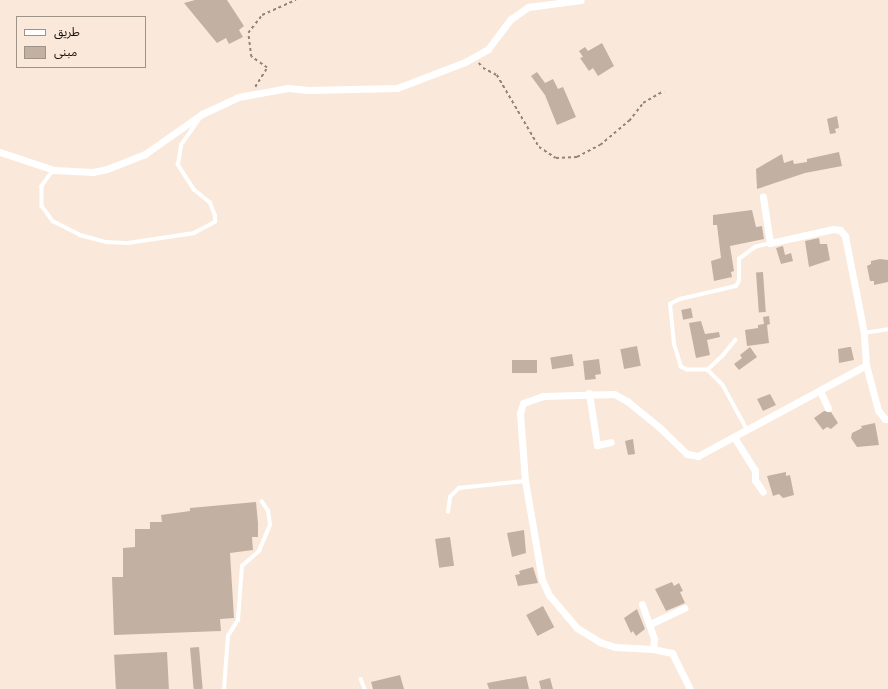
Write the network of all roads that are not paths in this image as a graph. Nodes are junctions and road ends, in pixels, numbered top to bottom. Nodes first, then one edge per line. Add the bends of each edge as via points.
1 (581, 0) edge
2 (202, 114) junction
3 (0, 152) edge
4 (54, 170) junction
5 (763, 197) dead end
6 (770, 243) junction
7 (888, 329) edge
8 (864, 333) junction
9 (736, 340) dead end
10 (866, 365) junction
11 (708, 370) junction
12 (820, 391) junction
13 (589, 393) junction
14 (828, 408) dead end
15 (888, 419) edge
16 (747, 429) junction
17 (734, 437) junction
18 (611, 442) dead end
19 (525, 481) junction
20 (763, 492) dead end
21 (262, 502) dead end
22 (448, 512) dead end
23 (642, 604) dead end
24 (686, 608) dead end
25 (650, 624) junction
26 (653, 649) junction
27 (361, 679) dead end
28 (224, 689) edge
29 (365, 689) edge
30 (690, 689) edge

1 - 2 street via 528,7 511,19 488,49 397,88 288,88 251,93
2 - 4 street via 145,154 107,169 86,172
2 - 4 lane via 181,145 178,154 178,165 184,178 215,210 214,222 194,233 128,243 107,242 80,235 53,222 42,206 42,186
3 - 4 street
5 - 6 street
6 - 8 street via 804,234 840,230 845,236
6 - 11 lane via 755,247 739,259 739,281 736,286 680,299 670,304 674,344 681,367 686,370
7 - 8 lane
8 - 10 street
9 - 11 lane
10 - 12 street
10 - 15 street via 878,410 885,419
11 - 16 lane via 723,385
12 - 14 street
12 - 16 street
13 - 17 street via 614,394 628,401 693,457
13 - 18 street via 597,444
13 - 19 street via 543,396 524,404 519,424
16 - 17 street
17 - 20 street via 755,470 755,480
19 - 22 lane via 459,488 450,497
19 - 26 street via 542,580 559,609 577,628 600,642 615,647
21 - 28 lane via 268,511 270,525 259,550 242,566 238,620 228,636
23 - 25 street
24 - 25 street
25 - 26 street via 654,639
26 - 30 street via 672,653
27 - 29 lane

